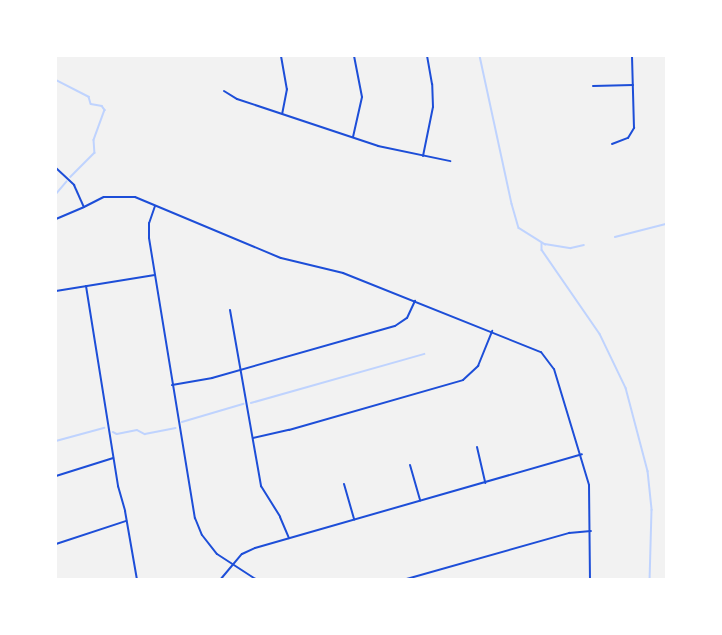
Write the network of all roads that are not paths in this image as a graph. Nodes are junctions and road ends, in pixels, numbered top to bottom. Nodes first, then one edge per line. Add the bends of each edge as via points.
1 (281, 56) edge
2 (354, 56) edge
3 (427, 56) edge
4 (633, 56) edge
5 (633, 85) junction
6 (593, 86) dead end
7 (224, 91) dead end
8 (282, 114) junction
9 (352, 138) junction
10 (612, 144) dead end
11 (423, 156) junction
12 (450, 161) dead end
13 (56, 168) edge
14 (155, 206) junction
15 (84, 207) junction
16 (56, 219) edge
17 (155, 275) junction
18 (86, 286) junction
19 (56, 291) edge
20 (415, 301) junction
21 (230, 310) dead end
22 (492, 331) junction
23 (240, 370) junction
24 (172, 385) junction
25 (253, 438) junction
26 (477, 447) dead end
27 (582, 454) junction
28 (113, 458) junction
29 (410, 465) dead end
30 (56, 476) edge
31 (485, 483) junction
32 (344, 484) dead end
33 (420, 501) junction
34 (354, 520) junction
35 (126, 521) junction
36 (591, 531) junction
37 (289, 538) junction
38 (56, 544) edge
39 (233, 566) junction
40 (137, 579) edge
41 (220, 579) edge
42 (257, 579) edge
43 (403, 579) edge
44 (590, 579) edge

1 - 8 street via 287,89
2 - 9 street via 362,97
3 - 11 street via 433,100
4 - 5 street
5 - 6 street
5 - 10 street via 633,131 628,138
7 - 8 street
8 - 9 street
9 - 11 street
11 - 12 street
13 - 15 street via 74,185
14 - 15 street via 128,195 104,196
14 - 17 street via 148,232
14 - 20 street via 280,258 343,273
15 - 16 street
17 - 18 street
17 - 24 street
18 - 19 street
18 - 28 street
20 - 22 street
20 - 23 street via 406,318 395,327
21 - 23 street
22 - 25 street via 478,366 463,380
22 - 27 street via 537,349 550,361
23 - 24 street
23 - 25 street
24 - 39 street via 195,518 210,546
25 - 37 street via 262,489
26 - 31 street
27 - 31 street
27 - 36 street via 590,491
28 - 30 street
28 - 35 street
29 - 33 street
31 - 33 street
32 - 34 street
33 - 34 street
34 - 37 street
35 - 38 street
35 - 40 street
36 - 43 street via 569,533
36 - 44 street
37 - 39 street via 248,551
39 - 41 street
39 - 42 street

